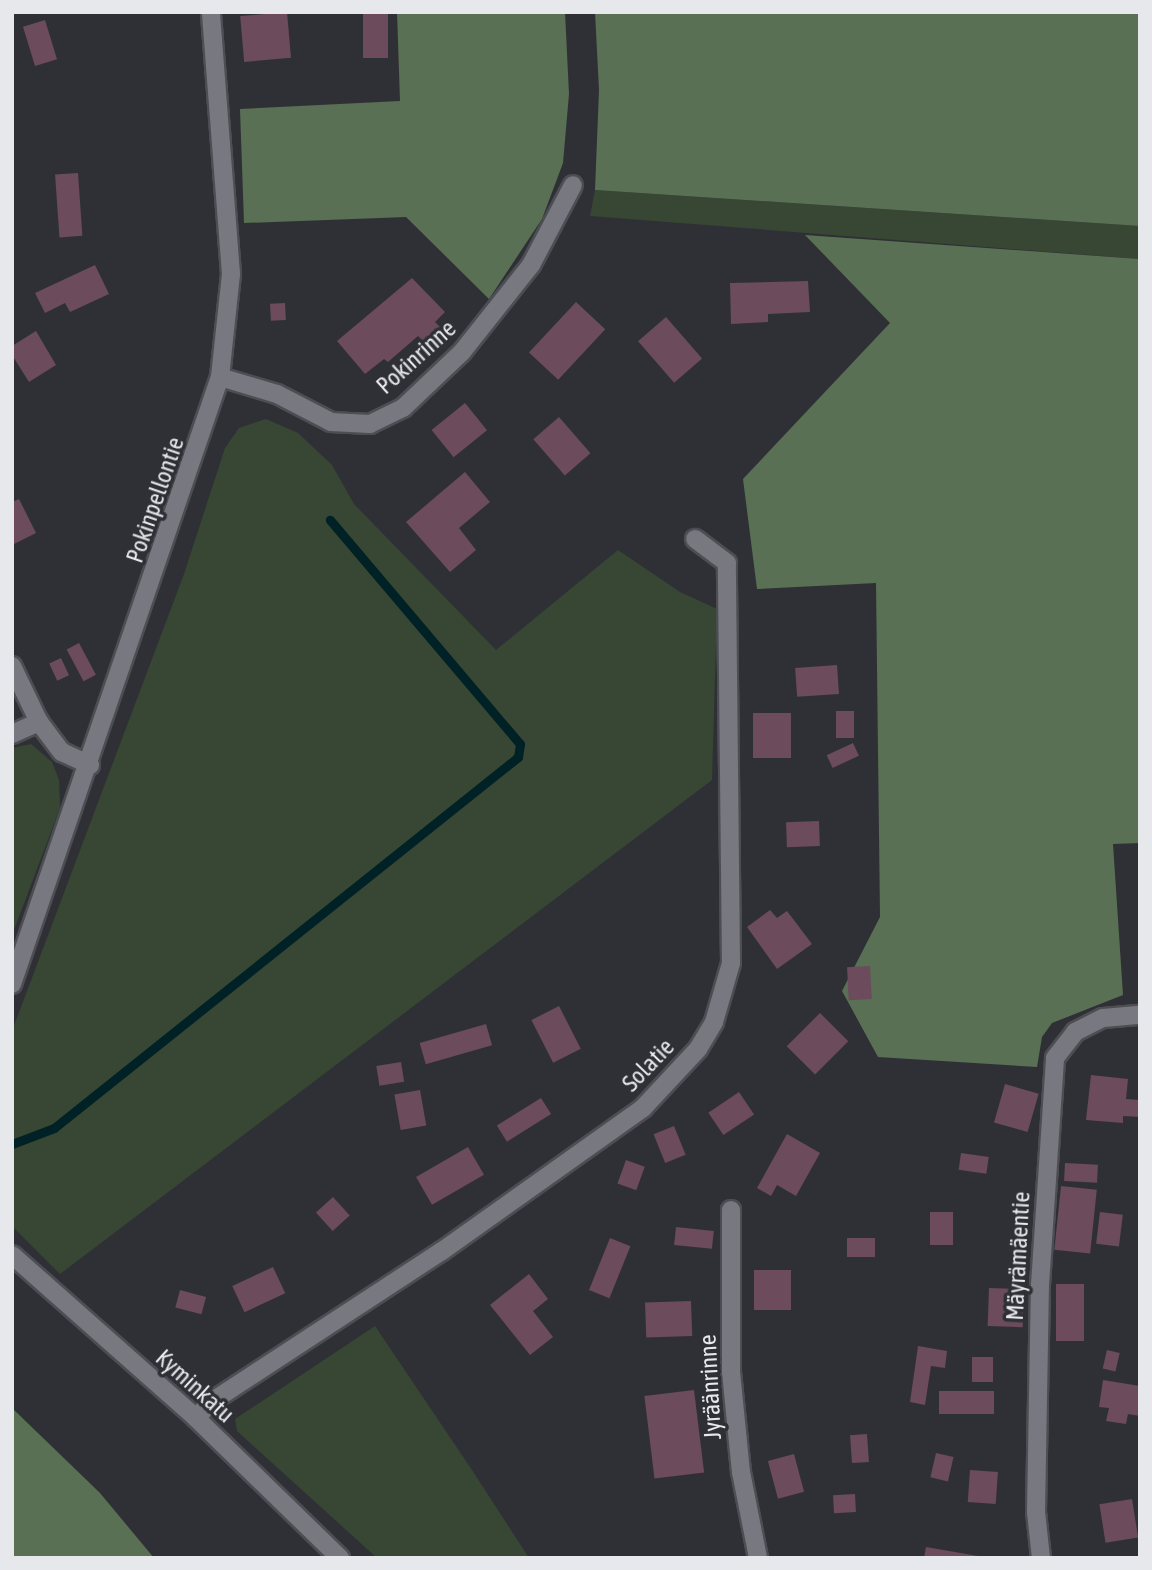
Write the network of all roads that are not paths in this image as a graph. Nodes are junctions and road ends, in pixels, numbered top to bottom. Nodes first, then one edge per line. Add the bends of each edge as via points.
1 (211, 12) edge
2 (573, 185) dead end
3 (220, 377) junction
4 (695, 539) dead end
5 (12, 666) edge
6 (39, 722) junction
7 (12, 734) edge
8 (90, 765) junction
9 (12, 984) edge
10 (1140, 1015) edge
11 (731, 1210) dead end
12 (12, 1255) edge
13 (196, 1418) junction
14 (340, 1558) edge
15 (758, 1558) edge
16 (1041, 1558) edge

1 - 3 street, Pokinpellontie via 231,274
2 - 3 street, Pokinrinne via 531,265 462,352 403,408 370,424 331,422 277,394
3 - 8 street, Pokinpellontie
4 - 13 street, Solatie via 727,563 731,963 714,1022 698,1049 643,1108 442,1251 211,1402
5 - 6 street
6 - 7 street
6 - 8 street via 62,752
8 - 9 street, Pokinpellontie
10 - 16 street, Mäyrämäentie via 1103,1018 1075,1032 1055,1058 1040,1285 1036,1512
11 - 15 street, Jyräänrinne via 731,1372 741,1472
12 - 13 street, Kyminkatu
13 - 14 street, Kyminkatu

